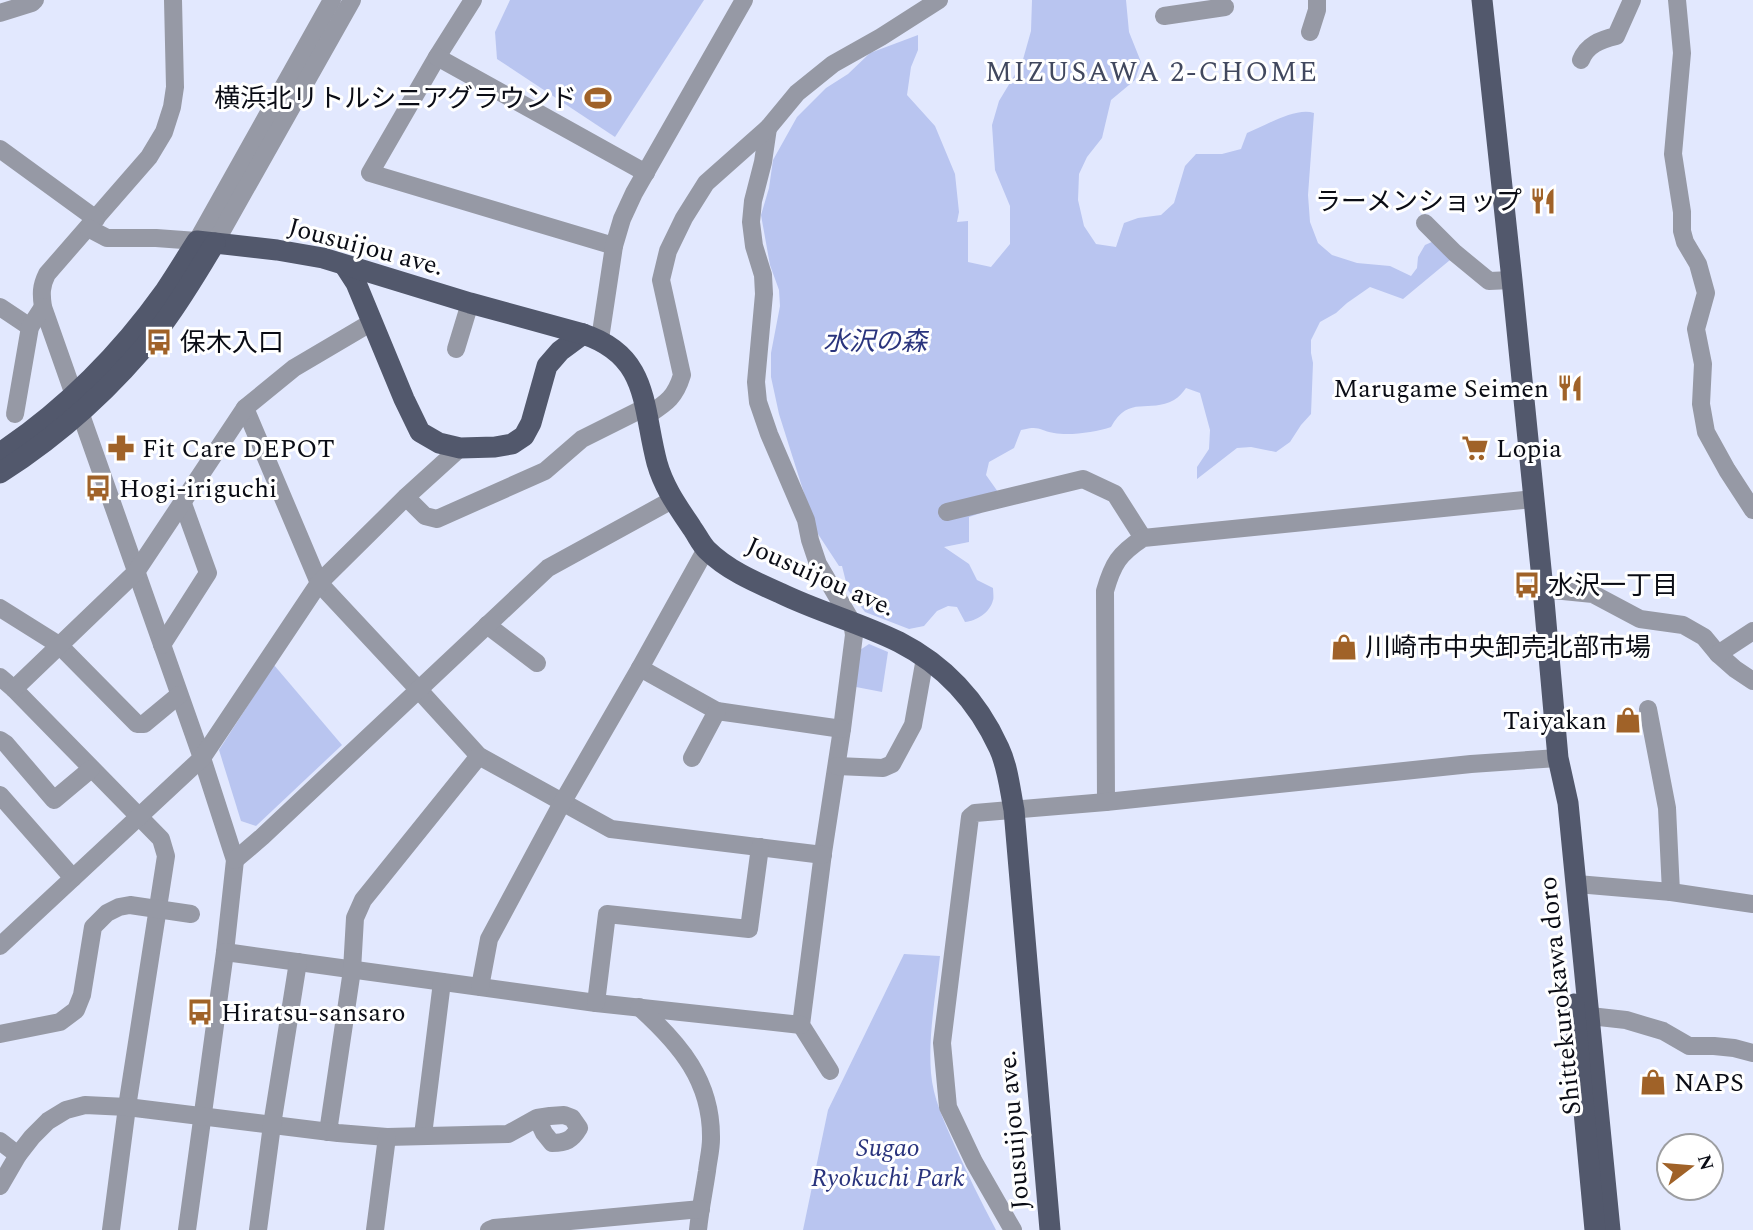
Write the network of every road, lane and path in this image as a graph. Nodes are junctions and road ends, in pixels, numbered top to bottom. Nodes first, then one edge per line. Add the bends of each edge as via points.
1 (35, 0) edge
2 (173, 0) edge
3 (332, 0) edge
4 (352, 0) edge
5 (473, 0) edge
6 (744, 0) edge
7 (1317, 0) edge
8 (1482, 0) edge
9 (1632, 0) edge
10 (1677, 0) edge
11 (937, 1) edge
12 (1205, 5) edge
13 (1225, 7) dead end
14 (0, 13) edge
15 (1164, 16) dead end
16 (1310, 32) dead end
17 (437, 57) junction
18 (1581, 61) dead end
19 (768, 128) junction
20 (0, 149) edge
21 (646, 173) junction
22 (92, 223) junction
23 (1424, 223) dead end
24 (206, 242) junction
25 (614, 246) junction
26 (345, 265) junction
27 (1512, 279) junction
28 (470, 303) junction
29 (0, 307) edge
30 (44, 307) junction
31 (372, 322) junction
32 (30, 327) junction
33 (591, 337) junction
34 (456, 349) dead end
35 (78, 403) junction
36 (245, 408) junction
37 (647, 411) junction
38 (15, 414) dead end
39 (460, 448) junction
40 (0, 453) edge
41 (0, 473) edge
42 (406, 497) junction
43 (1534, 499) junction
44 (672, 500) junction
45 (182, 501) junction
46 (1753, 510) edge
47 (947, 512) dead end
48 (1143, 538) junction
49 (706, 549) junction
50 (136, 572) junction
51 (318, 583) junction
52 (1543, 589) junction
53 (0, 608) edge
54 (852, 622) junction
55 (487, 625) junction
56 (1753, 631) edge
57 (59, 645) junction
58 (162, 645) junction
59 (1718, 654) junction
60 (925, 658) junction
61 (537, 663) dead end
62 (640, 668) junction
63 (1753, 681) edge
64 (7, 683) edge
65 (418, 689) junction
66 (179, 695) junction
67 (1648, 709) dead end
68 (717, 711) junction
69 (842, 729) junction
70 (0, 740) edge
71 (479, 756) junction
72 (202, 758) junction
73 (692, 758) dead end
74 (1558, 758) junction
75 (837, 766) junction
76 (91, 769) junction
77 (0, 795) edge
78 (1106, 802) junction
79 (562, 803) junction
80 (1014, 810) junction
81 (140, 817) junction
82 (760, 847) junction
83 (823, 855) junction
84 (235, 860) junction
85 (74, 878) junction
86 (1577, 884) junction
87 (1671, 892) junction
88 (1753, 904) edge
89 (159, 908) junction
90 (191, 914) dead end
91 (0, 946) edge
92 (225, 953) junction
93 (298, 962) junction
94 (352, 970) junction
95 (442, 982) junction
96 (480, 987) junction
97 (596, 1003) junction
98 (639, 1007) junction
99 (1590, 1016) junction
100 (801, 1025) junction
101 (0, 1034) edge
102 (1753, 1054) edge
103 (830, 1071) dead end
104 (127, 1107) junction
105 (202, 1115) junction
106 (537, 1118) dead end
107 (272, 1125) junction
108 (327, 1132) junction
109 (423, 1135) junction
110 (387, 1137) junction
111 (0, 1142) edge
112 (18, 1155) junction
113 (0, 1186) edge
114 (701, 1209) junction
115 (111, 1230) edge
116 (187, 1230) edge
117 (258, 1230) edge
118 (375, 1230) edge
119 (489, 1230) edge
120 (698, 1230) edge
121 (1013, 1230) edge
122 (1050, 1230) edge
123 (1595, 1230) edge
124 (1610, 1230) edge

1 - 14 street
2 - 22 street via 175,87 164,132 149,157
3 - 24 street
4 - 24 street
5 - 17 street
6 - 21 street
7 - 16 street
8 - 27 main road, Shittekurokawa doro
9 - 18 street via 1616,36 1599,41 1584,52
10 - 46 street via 1682,53 1673,154 1682,231 1706,293 1696,329 1703,364 1701,404 1706,432
11 - 19 street via 833,64 797,93
12 - 13 street
12 - 15 street
17 - 21 street
17 - 25 street via 370,173
19 - 37 street via 706,183 668,251 661,281 682,375 670,400
19 - 54 street via 751,222 764,294 758,402 806,520 818,564
20 - 22 street
21 - 25 street via 622,219
22 - 24 street via 107,237
22 - 30 street via 47,274 41,295
23 - 27 street via 1489,281
24 - 26 main road, Jousuijou ave. via 289,252
24 - 35 main road via 180,299 158,330 111,382
25 - 33 street
26 - 28 main road, Jousuijou ave.
26 - 31 main road
27 - 43 main road, Shittekurokawa doro
28 - 33 main road, Jousuijou ave.
28 - 34 street
29 - 32 street
30 - 32 street
30 - 35 street
31 - 36 street via 294,368
31 - 39 main road via 420,432
32 - 38 street
33 - 37 main road, Jousuijou ave. via 619,353 629,365 643,391
33 - 39 main road via 560,351 547,366 524,436 512,444
35 - 40 main road
35 - 41 main road via 37,448
35 - 50 street
36 - 45 street
36 - 51 street
37 - 42 street via 582,439 545,471 437,519 425,516
37 - 44 main road, Jousuijou ave. via 657,463
39 - 42 street
42 - 51 street
43 - 48 street
43 - 52 main road, Shittekurokawa doro
44 - 49 main road, Jousuijou ave.
44 - 55 street via 548,568
45 - 50 street
45 - 58 street via 208,573
47 - 48 street via 1083,479 1115,494
48 - 78 street via 1125,550 1111,570 1105,591
49 - 54 main road, Jousuijou ave. via 754,581
49 - 62 street
50 - 57 street
50 - 58 street
51 - 65 street
51 - 72 street
52 - 59 street via 1593,594 1640,619 1683,625 1704,636
52 - 74 main road, Shittekurokawa doro
53 - 57 street
54 - 60 main road, Jousuijou ave.
54 - 69 street
55 - 61 street
55 - 65 street
56 - 59 street
57 - 64 street
57 - 66 street via 138,724 145,724
58 - 66 street
59 - 63 street
60 - 75 street via 913,725 891,764 883,768
60 - 80 main road, Jousuijou ave. via 971,699 988,727 1000,749
62 - 68 street
62 - 79 street
64 - 76 street
65 - 71 street
65 - 84 street
66 - 72 street
67 - 87 street via 1667,808
68 - 69 street
68 - 73 street
69 - 75 street
70 - 76 street via 54,800
71 - 79 street
71 - 94 street via 363,900 355,918
72 - 81 street
72 - 84 street
74 - 78 street
74 - 86 main road, Shittekurokawa doro via 1569,803
74 - 123 main road, Shittekurokawa doro via 1555,799
75 - 83 street
76 - 81 street
77 - 85 street
78 - 80 street
79 - 82 street via 611,829
79 - 96 street via 489,939
80 - 121 street via 970,817 942,1043 948,1107
80 - 122 main road, Jousuijou ave.
81 - 85 street
81 - 89 street via 161,839 166,856
82 - 83 street
82 - 97 street via 749,929 607,914
83 - 100 street
84 - 92 street
85 - 91 street
86 - 87 street
86 - 99 main road, Shittekurokawa doro
87 - 88 street
89 - 90 street
89 - 101 street via 119,907 93,927 76,1010 60,1022
89 - 104 street
92 - 93 street
92 - 105 street
93 - 94 street
93 - 107 street
94 - 95 street
94 - 108 street
95 - 96 street
95 - 109 street
96 - 97 street
97 - 98 street
98 - 100 street
98 - 114 street via 689,1059 704,1088 711,1142
99 - 102 street via 1663,1031 1689,1046
99 - 124 main road, Shittekurokawa doro
100 - 103 street
104 - 105 street
104 - 112 street via 85,1105 66,1110 48,1121
104 - 115 street
105 - 107 street
105 - 116 street
106 - 109 street via 508,1134
107 - 108 street
107 - 117 street
108 - 110 street
109 - 110 street
110 - 118 street
111 - 112 street
112 - 113 street
114 - 119 street
114 - 120 street

